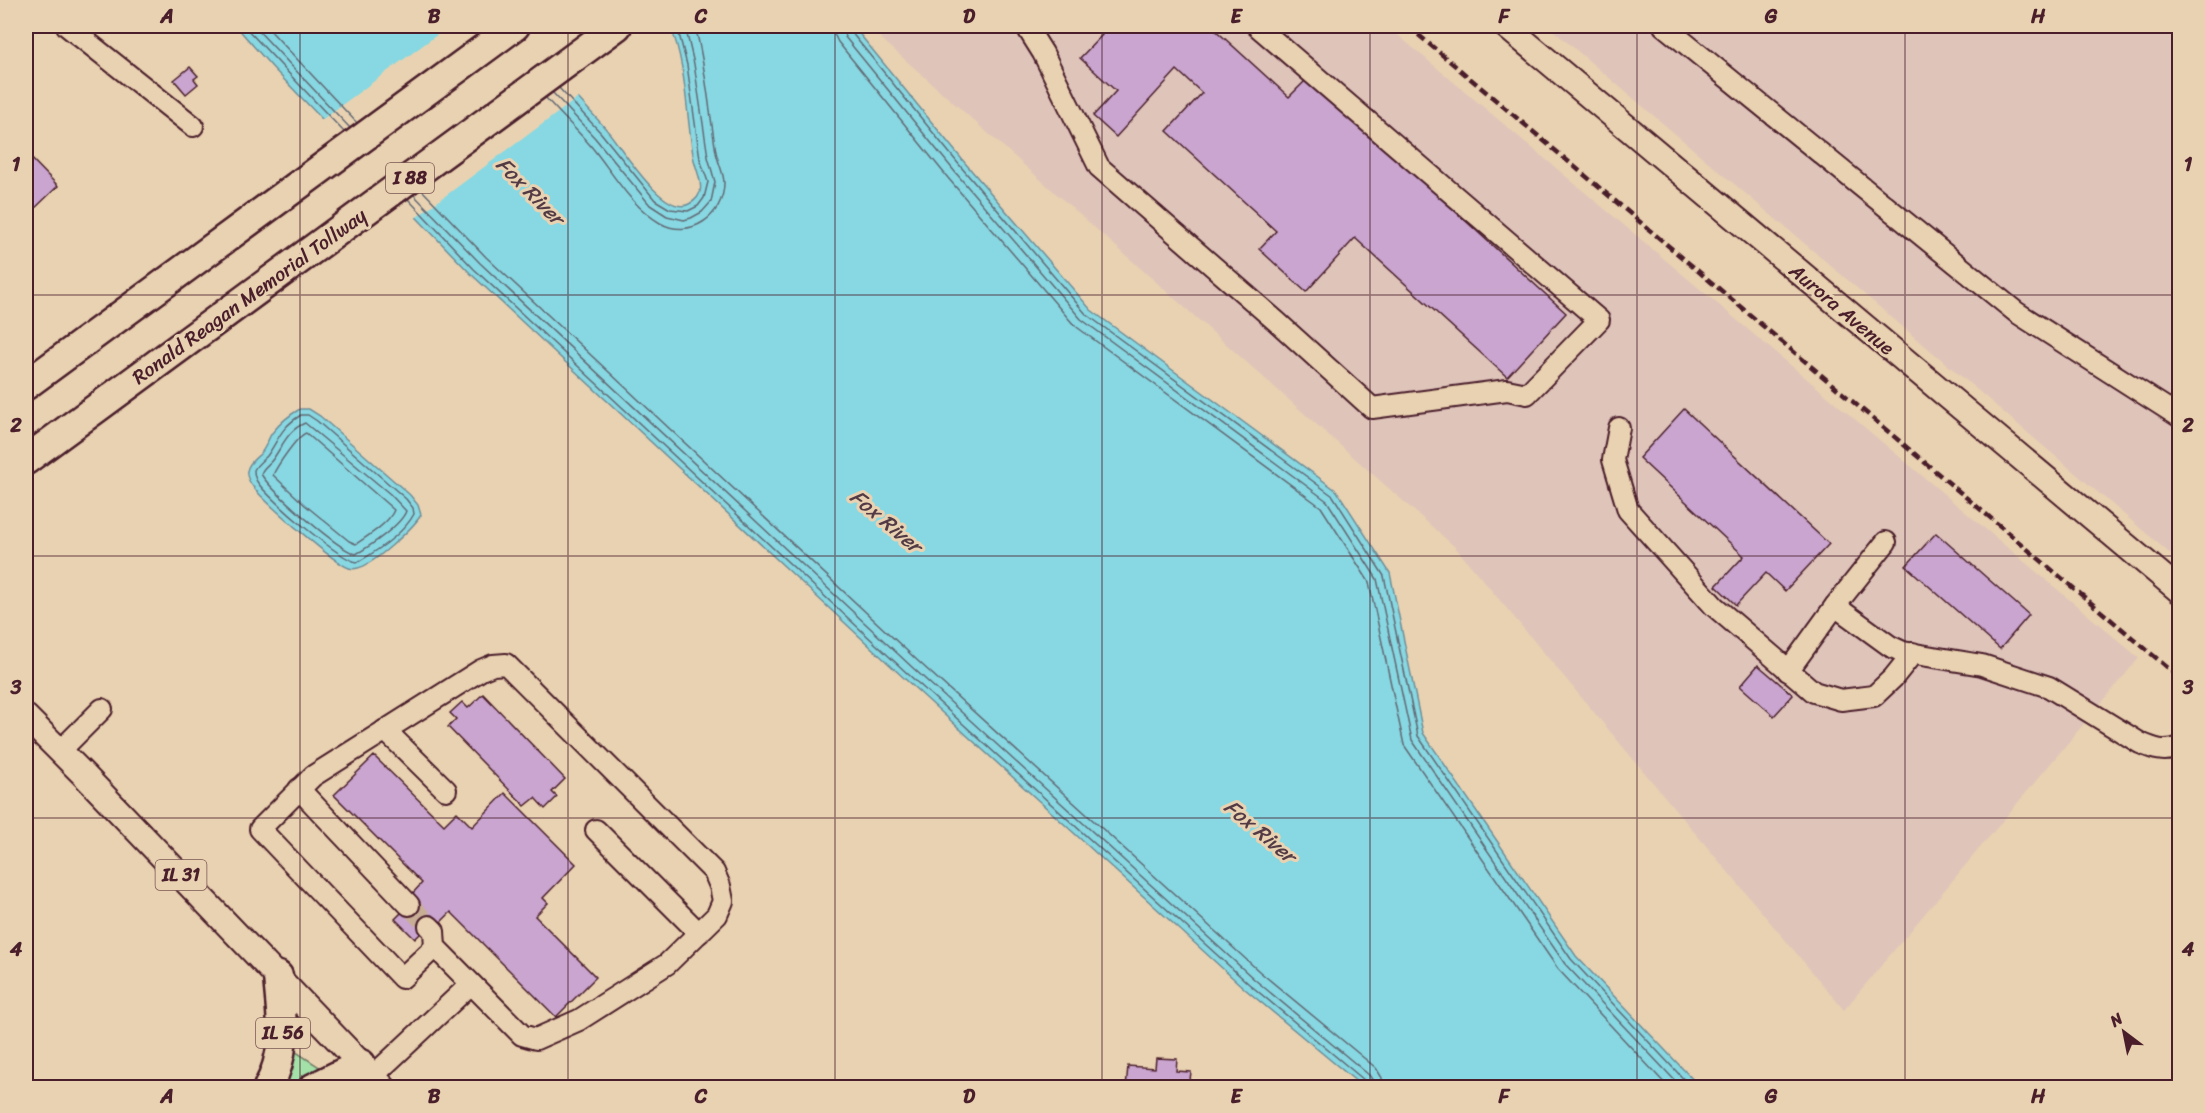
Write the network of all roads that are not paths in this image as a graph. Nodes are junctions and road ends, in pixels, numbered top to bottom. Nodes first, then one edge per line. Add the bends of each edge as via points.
1 (67, 26) edge
2 (515, 26) edge
3 (617, 26) edge
4 (1026, 26) edge
5 (1257, 26) edge
6 (1506, 26) edge
7 (1664, 26) edge
8 (193, 126) dead end
9 (26, 386) edge
10 (2180, 417) edge
11 (1619, 428) dead end
12 (26, 460) edge
13 (1886, 542) dead end
14 (2180, 591) edge
15 (1834, 606) junction
16 (1913, 653) junction
17 (1788, 671) junction
18 (102, 709) dead end
19 (26, 717) edge
20 (385, 730) junction
21 (2180, 747) edge
22 (60, 751) junction
23 (299, 789) junction
24 (446, 790) dead end
25 (596, 830) dead end
26 (409, 905) tunnel mouth
27 (429, 926) tunnel mouth
28 (699, 933) junction
29 (435, 947) junction
30 (278, 976) junction
31 (471, 984) junction
32 (369, 1079) edge
33 (268, 1088) edge
34 (313, 1088) edge

1 - 8 street
2 - 9 highway
3 - 12 highway, Ronald Reagan Memorial Tollway / I 88
4 - 5 street via 1100,167 1372,408 1507,390 1527,394 1599,320
6 - 14 main road, Aurora Avenue
7 - 10 street via 2016,312
11 - 17 street via 1613,460 1628,510 1714,606
13 - 15 street
15 - 16 street via 1890,646
15 - 17 street
16 - 17 street via 1874,696 1841,700 1814,692
16 - 21 street via 1982,665 2049,687 2140,743 2156,750
18 - 22 street
19 - 22 main road, IL 31
20 - 23 street
20 - 24 street
20 - 28 street via 481,670 506,664 714,872 723,901 717,915
22 - 30 main road, IL 31
23 - 26 street
23 - 29 street via 260,829 402,978
25 - 28 street
27 - 29 street via 434,931
28 - 31 street via 667,964 623,993 579,1020 536,1039 522,1035
29 - 31 street
30 - 32 main road, IL 31
30 - 33 highway, IL 56 via 283,1041 277,1071
31 - 32 street
32 - 34 highway

